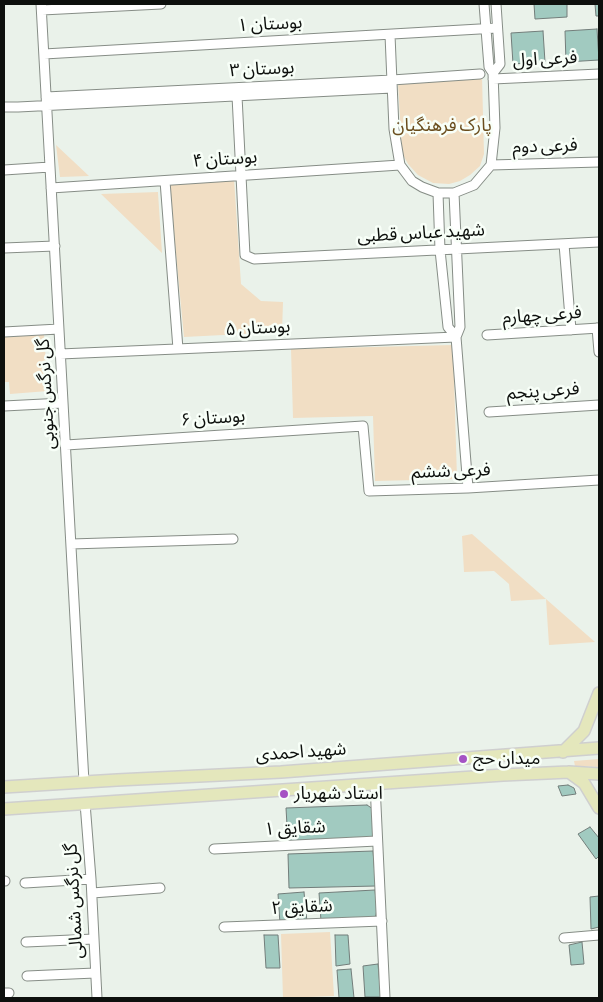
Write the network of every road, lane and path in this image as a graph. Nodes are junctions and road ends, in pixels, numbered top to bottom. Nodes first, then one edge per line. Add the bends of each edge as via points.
1 (161, 4) edge
2 (484, 4) edge
3 (496, 4) edge
4 (42, 7) edge
5 (498, 28) junction
6 (486, 29) junction
7 (390, 34) junction
8 (44, 54) junction
9 (480, 74) dead end
10 (599, 74) edge
11 (493, 76) junction
12 (392, 84) junction
13 (237, 96) junction
14 (47, 101) junction
15 (4, 106) edge
16 (599, 162) edge
17 (400, 165) junction
18 (491, 165) junction
19 (50, 167) junction
20 (4, 170) edge
21 (241, 175) junction
22 (165, 181) junction
23 (52, 188) junction
24 (438, 193) junction
25 (454, 193) junction
26 (599, 242) edge
27 (564, 244) junction
28 (55, 246) junction
29 (4, 248) edge
30 (455, 249) junction
31 (440, 250) junction
32 (598, 328) edge
33 (59, 329) junction
34 (571, 330) junction
35 (4, 332) edge
36 (487, 336) dead end
37 (456, 337) junction
38 (178, 349) junction
39 (599, 352) edge
40 (60, 354) junction
41 (63, 403) junction
42 (599, 405) edge
43 (4, 406) edge
44 (489, 412) dead end
45 (363, 426) joint
46 (66, 445) junction
47 (599, 480) edge
48 (468, 488) junction
49 (233, 539) dead end
50 (71, 544) junction
51 (599, 693) edge
52 (599, 748) edge
53 (563, 752) junction
54 (569, 772) junction
55 (599, 774) edge
56 (84, 782) junction
57 (374, 784) junction
58 (4, 788) edge
59 (85, 803) junction
60 (599, 808) edge
61 (4, 809) edge
62 (377, 841) junction
63 (214, 849) dead end
64 (91, 879) junction
65 (25, 883) dead end
66 (160, 888) dead end
67 (92, 893) junction
68 (382, 920) junction
69 (224, 928) dead end
70 (599, 935) edge
71 (564, 938) dead end
72 (94, 939) junction
73 (26, 942) dead end
74 (95, 973) junction
75 (27, 976) dead end
76 (96, 998) edge
77 (386, 998) edge

1 - 4 street
2 - 6 street
3 - 5 street
4 - 8 street, گل نرگس جنوبی
5 - 6 street, بوستان ۱
5 - 11 street via 500,64
6 - 7 street, بوستان ۱
6 - 11 street via 489,68
7 - 8 street, بوستان ۱
7 - 12 street
8 - 14 street, گل نرگس جنوبی
9 - 12 street, بوستان ۳
10 - 11 street, فرعی اول
11 - 18 street via 495,128
12 - 13 street, بوستان ۳
12 - 14 street, بوستان ۳
12 - 17 street
13 - 14 street, بوستان ۳
13 - 21 street
14 - 15 street via 18,107
14 - 19 street, گل نرگس جنوبی
16 - 18 street, فرعی دوم
17 - 21 street, بوستان ۴
17 - 24 street via 412,181
18 - 25 street via 474,186
19 - 20 street
19 - 23 street, گل نرگس جنوبی
21 - 22 street, بوستان ۴
21 - 31 street, شهید عباس قطبی via 245,255 254,259
22 - 23 street, بوستان ۴
22 - 38 street
23 - 28 street, گل نرگس جنوبی
24 - 25 street
24 - 31 street
25 - 30 street
26 - 27 street, شهید عباس قطبی
27 - 30 street, شهید عباس قطبی
27 - 34 street
28 - 29 street
28 - 33 street, گل نرگس جنوبی
30 - 31 street, شهید عباس قطبی
30 - 37 street via 460,327
31 - 37 street via 448,327
32 - 34 street, فرعی چهارم
32 - 39 street
33 - 35 street
33 - 40 street, گل نرگس جنوبی
34 - 36 street, فرعی چهارم
37 - 38 street, بوستان ۵
37 - 48 street
38 - 40 street, بوستان ۵
40 - 41 street, گل نرگس جنوبی
41 - 43 street
41 - 46 street, گل نرگس جنوبی
42 - 44 street, فرعی پنجم
45 - 46 street, بوستان ۶
45 - 48 street, فرعی ششم via 369,491
46 - 50 street, گل نرگس جنوبی
47 - 48 street, فرعی ششم
49 - 50 street
50 - 56 street, گل نرگس جنوبی
51 - 53 main road via 584,731
52 - 53 main road, شهید احمدی
53 - 56 main road, شهید احمدی
54 - 55 main road, شهید احمدی
54 - 57 main road, شهید احمدی
54 - 60 main road via 584,784
56 - 58 main road, شهید احمدی
57 - 59 main road, شهید احمدی
57 - 62 street
59 - 61 main road, شهید احمدی
59 - 64 street, گل نرگس شمالی
62 - 63 street, شقایق ۱
62 - 68 street
64 - 65 street
64 - 67 street, گل نرگس شمالی
66 - 67 street
67 - 72 street, گل نرگس شمالی
68 - 69 street, شقایق ۲
68 - 77 street
70 - 71 street
72 - 73 street
72 - 74 street, گل نرگس شمالی
74 - 75 street
74 - 76 street, گل نرگس شمالی

